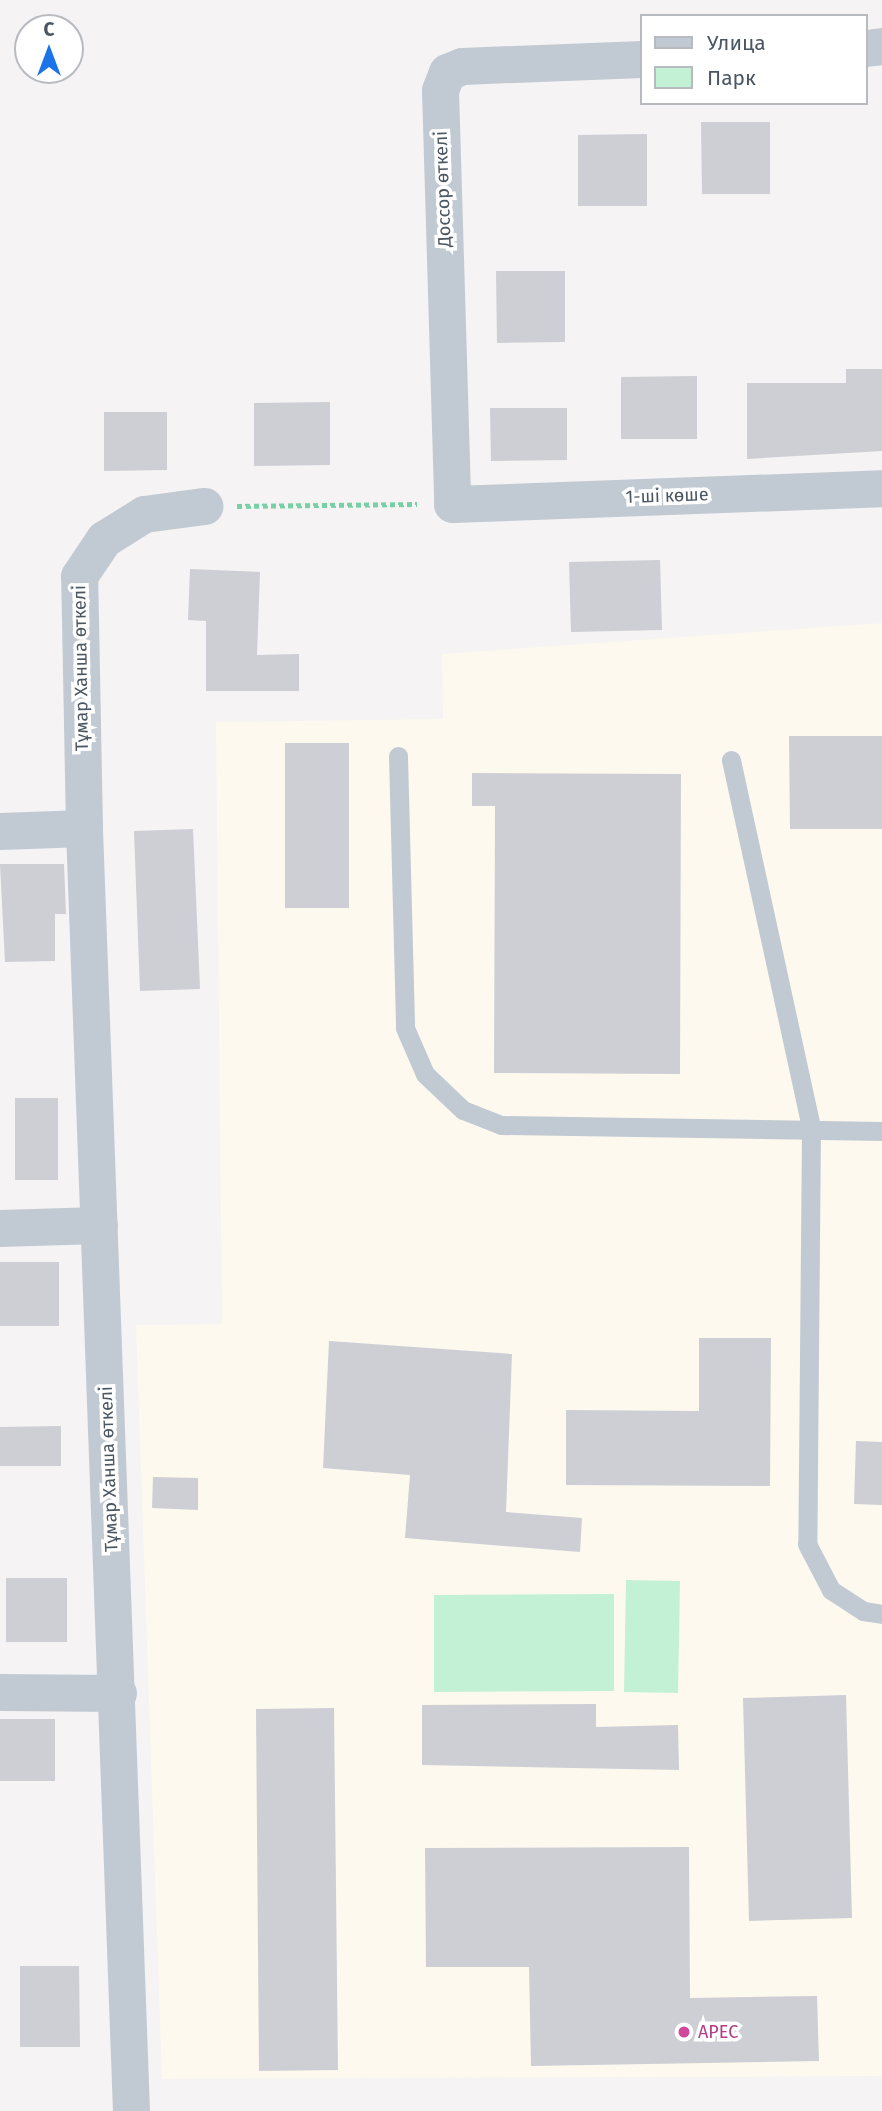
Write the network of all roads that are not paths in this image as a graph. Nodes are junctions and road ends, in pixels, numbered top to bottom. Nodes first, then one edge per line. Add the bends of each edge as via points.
1 (640, 59) edge
2 (882, 488) edge
3 (452, 504) joint
4 (204, 506) road end
5 (398, 756) dead end
6 (730, 760) dead end
7 (84, 828) junction
8 (0, 831) edge
9 (811, 1127) junction
10 (882, 1131) edge
11 (99, 1225) junction
12 (0, 1228) edge
13 (882, 1614) edge
14 (0, 1692) edge
15 (118, 1693) junction
16 (131, 2111) edge

1 - 3 street, Доссор өткелі via 462,66 447,72 440,90
2 - 3 street, 1-ші көше
4 - 7 street, Тұмар Ханша өткелі via 144,514 104,539 79,576
5 - 9 lane via 405,1028 425,1074 463,1110 501,1125
6 - 9 lane
7 - 8 street
7 - 11 street, Тұмар Ханша өткелі
9 - 10 lane
9 - 13 lane via 807,1544 831,1590 863,1611
11 - 12 street
11 - 15 street, Тұмар Ханша өткелі
14 - 15 street
15 - 16 street, Тұмар Ханша өткелі

